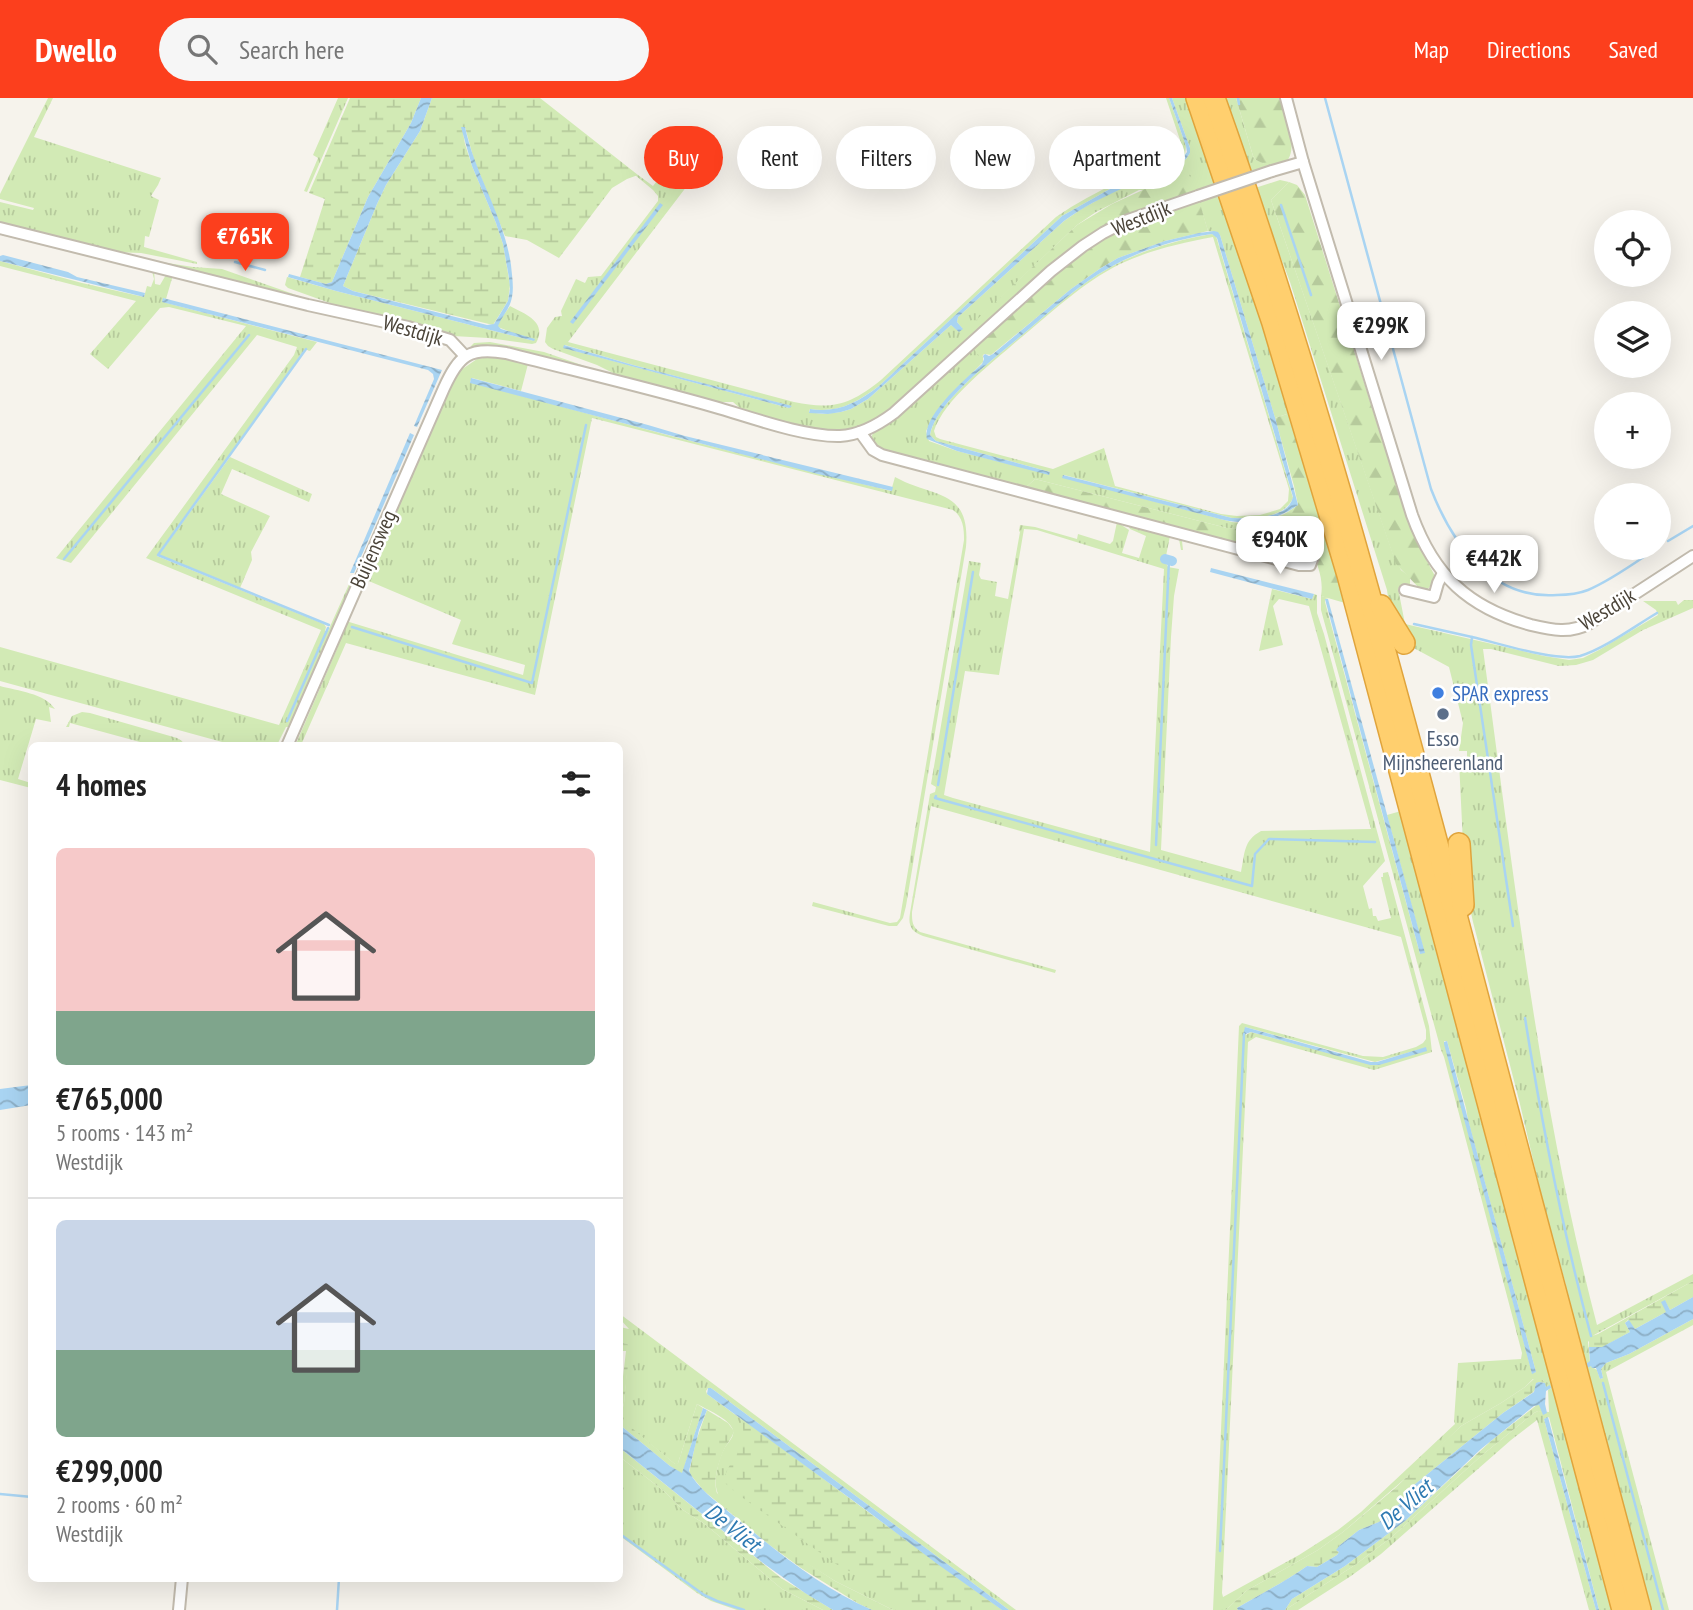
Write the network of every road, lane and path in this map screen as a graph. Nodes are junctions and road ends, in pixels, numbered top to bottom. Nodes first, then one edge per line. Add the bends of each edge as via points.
1 (1197, 98) edge
2 (1214, 98) edge
3 (1286, 98) edge
4 (1303, 162) junction
5 (0, 228) edge
6 (465, 356) junction
7 (860, 432) junction
8 (1252, 552) junction
9 (1693, 556) edge
10 (1443, 573) junction
11 (1366, 578) junction
12 (1405, 590) dead end
13 (1404, 643) dead end
14 (289, 742) edge
15 (1459, 844) dead end
16 (1466, 956) junction
17 (181, 1582) edge
18 (179, 1610) edge
19 (1623, 1610) edge
20 (1640, 1610) edge

1 - 19 highway via 1273,323 1348,575
2 - 11 highway via 1293,335
3 - 4 street
4 - 7 street, Westdijk, bridge via 1128,220 1083,246 894,413
4 - 10 street, Westdijk via 1412,515
5 - 6 street, Westdijk via 427,332 450,340
6 - 7 street, Westdijk via 484,351 506,353 811,433 840,436
6 - 14 street, Buijensweg via 448,379
7 - 8 street via 882,455
8 - 8 street via 1304,565 1310,565 1313,557 1309,547 1298,541
9 - 10 street, Westdijk via 1590,623 1566,631 1491,611
10 - 12 street via 1434,597
11 - 13 highway
11 - 16 highway
15 - 16 highway
16 - 20 highway
17 - 18 street

